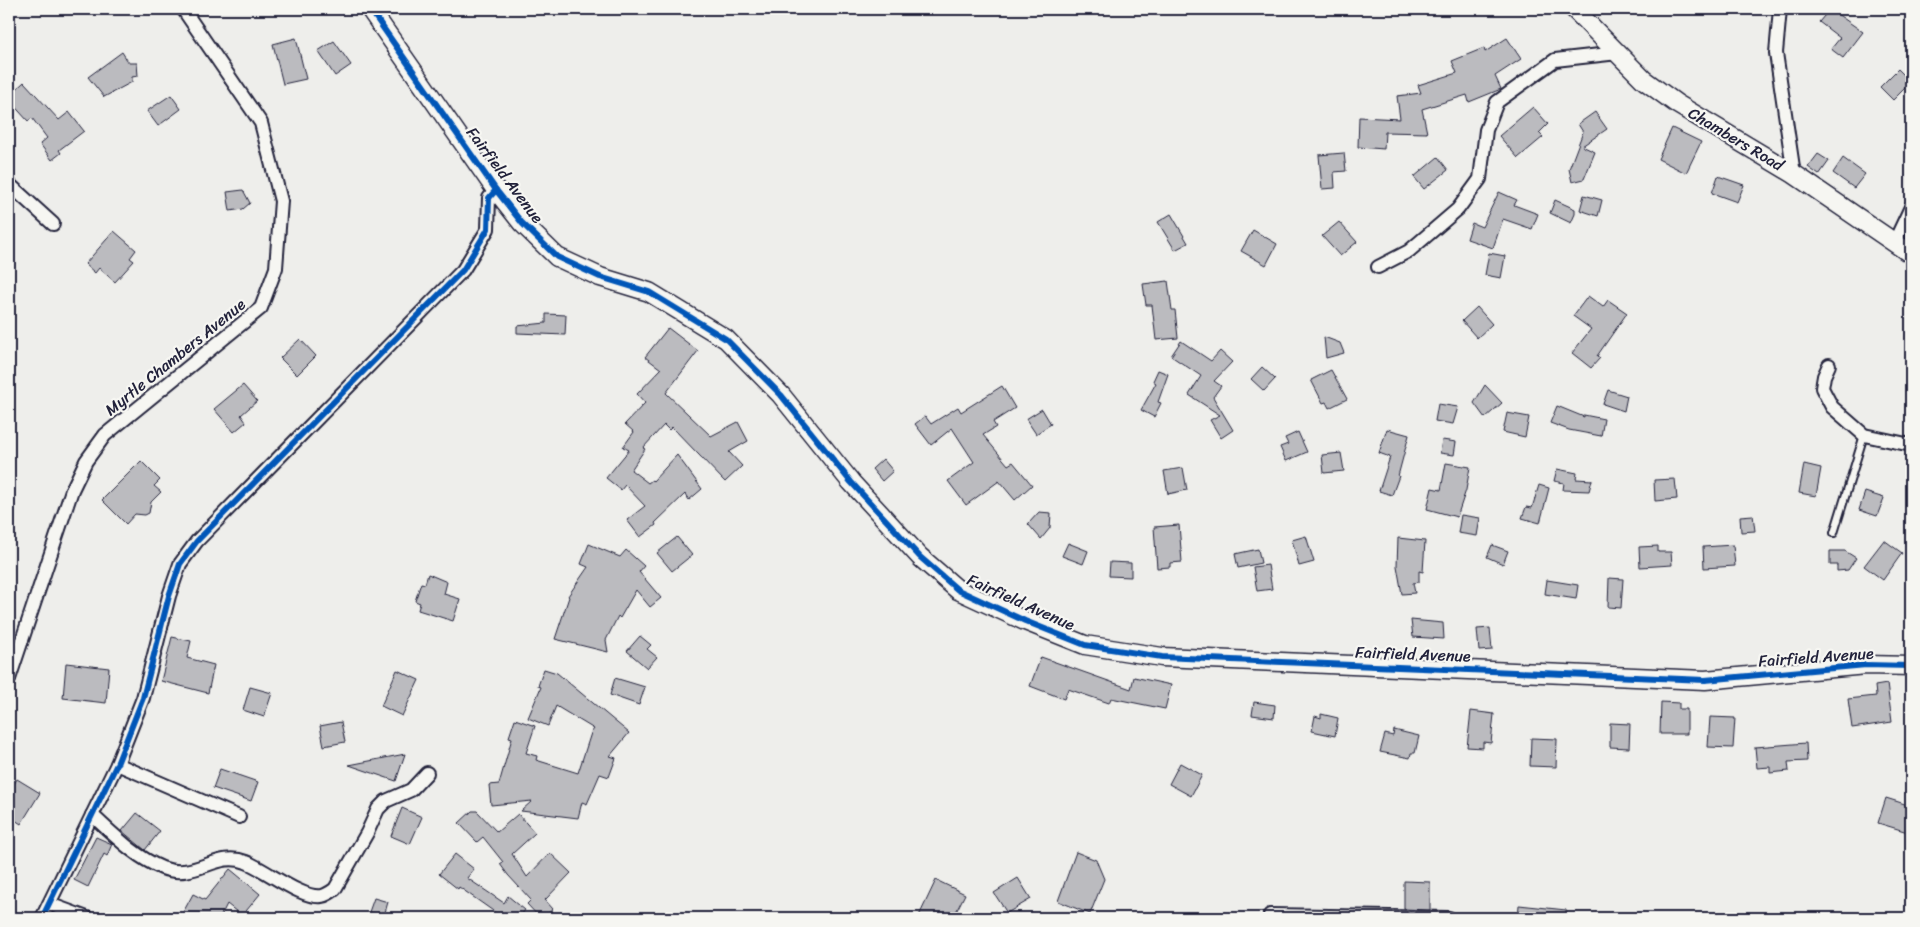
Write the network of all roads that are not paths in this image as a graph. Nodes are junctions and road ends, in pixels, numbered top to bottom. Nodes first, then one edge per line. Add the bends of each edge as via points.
1 (183, 9) edge
2 (370, 9) edge
3 (1574, 9) edge
4 (1781, 9) edge
5 (1618, 53) junction
6 (1794, 174) junction
7 (9, 184) edge
8 (496, 190) junction
9 (1911, 207) edge
10 (53, 224) dead end
11 (1894, 243) junction
12 (1911, 254) edge
13 (1378, 267) dead end
14 (1829, 365) dead end
15 (1864, 435) junction
16 (1911, 445) edge
17 (1834, 533) dead end
18 (1911, 666) edge
19 (9, 679) edge
20 (117, 764) junction
21 (427, 773) dead end
22 (92, 815) junction
23 (239, 817) dead end
24 (49, 904) junction
25 (1270, 915) dead end
26 (42, 918) edge
27 (87, 918) edge
28 (1449, 918) edge

1 - 19 street, Myrtle Chambers Avenue via 261,123 281,202 276,268 261,308 105,435 86,461 72,490
2 - 8 street, Fairfield Avenue
3 - 5 street, Chambers Road
4 - 6 street via 1776,53
5 - 6 street, Chambers Road via 1644,80 1677,104
5 - 13 street via 1555,60 1498,102 1486,130 1480,179 1458,209 1409,251
6 - 11 street, Chambers Road
7 - 10 street
8 - 18 street, Fairfield Avenue via 522,223 557,257 600,277 649,292 726,339 781,395 851,482 920,557 958,590 1085,645 1162,657 1705,680 1866,666
8 - 20 street via 489,198 488,229 463,270 197,541 180,564 143,698
9 - 11 street
11 - 12 street, Chambers Road
14 - 15 street via 1822,388 1832,408
15 - 16 street
15 - 17 lane
20 - 22 street
20 - 23 street
21 - 22 street via 411,790 378,809 335,889 321,896 311,895 236,859 226,859 191,871 160,867 123,843
22 - 24 street
24 - 26 street
24 - 27 street
25 - 28 street

